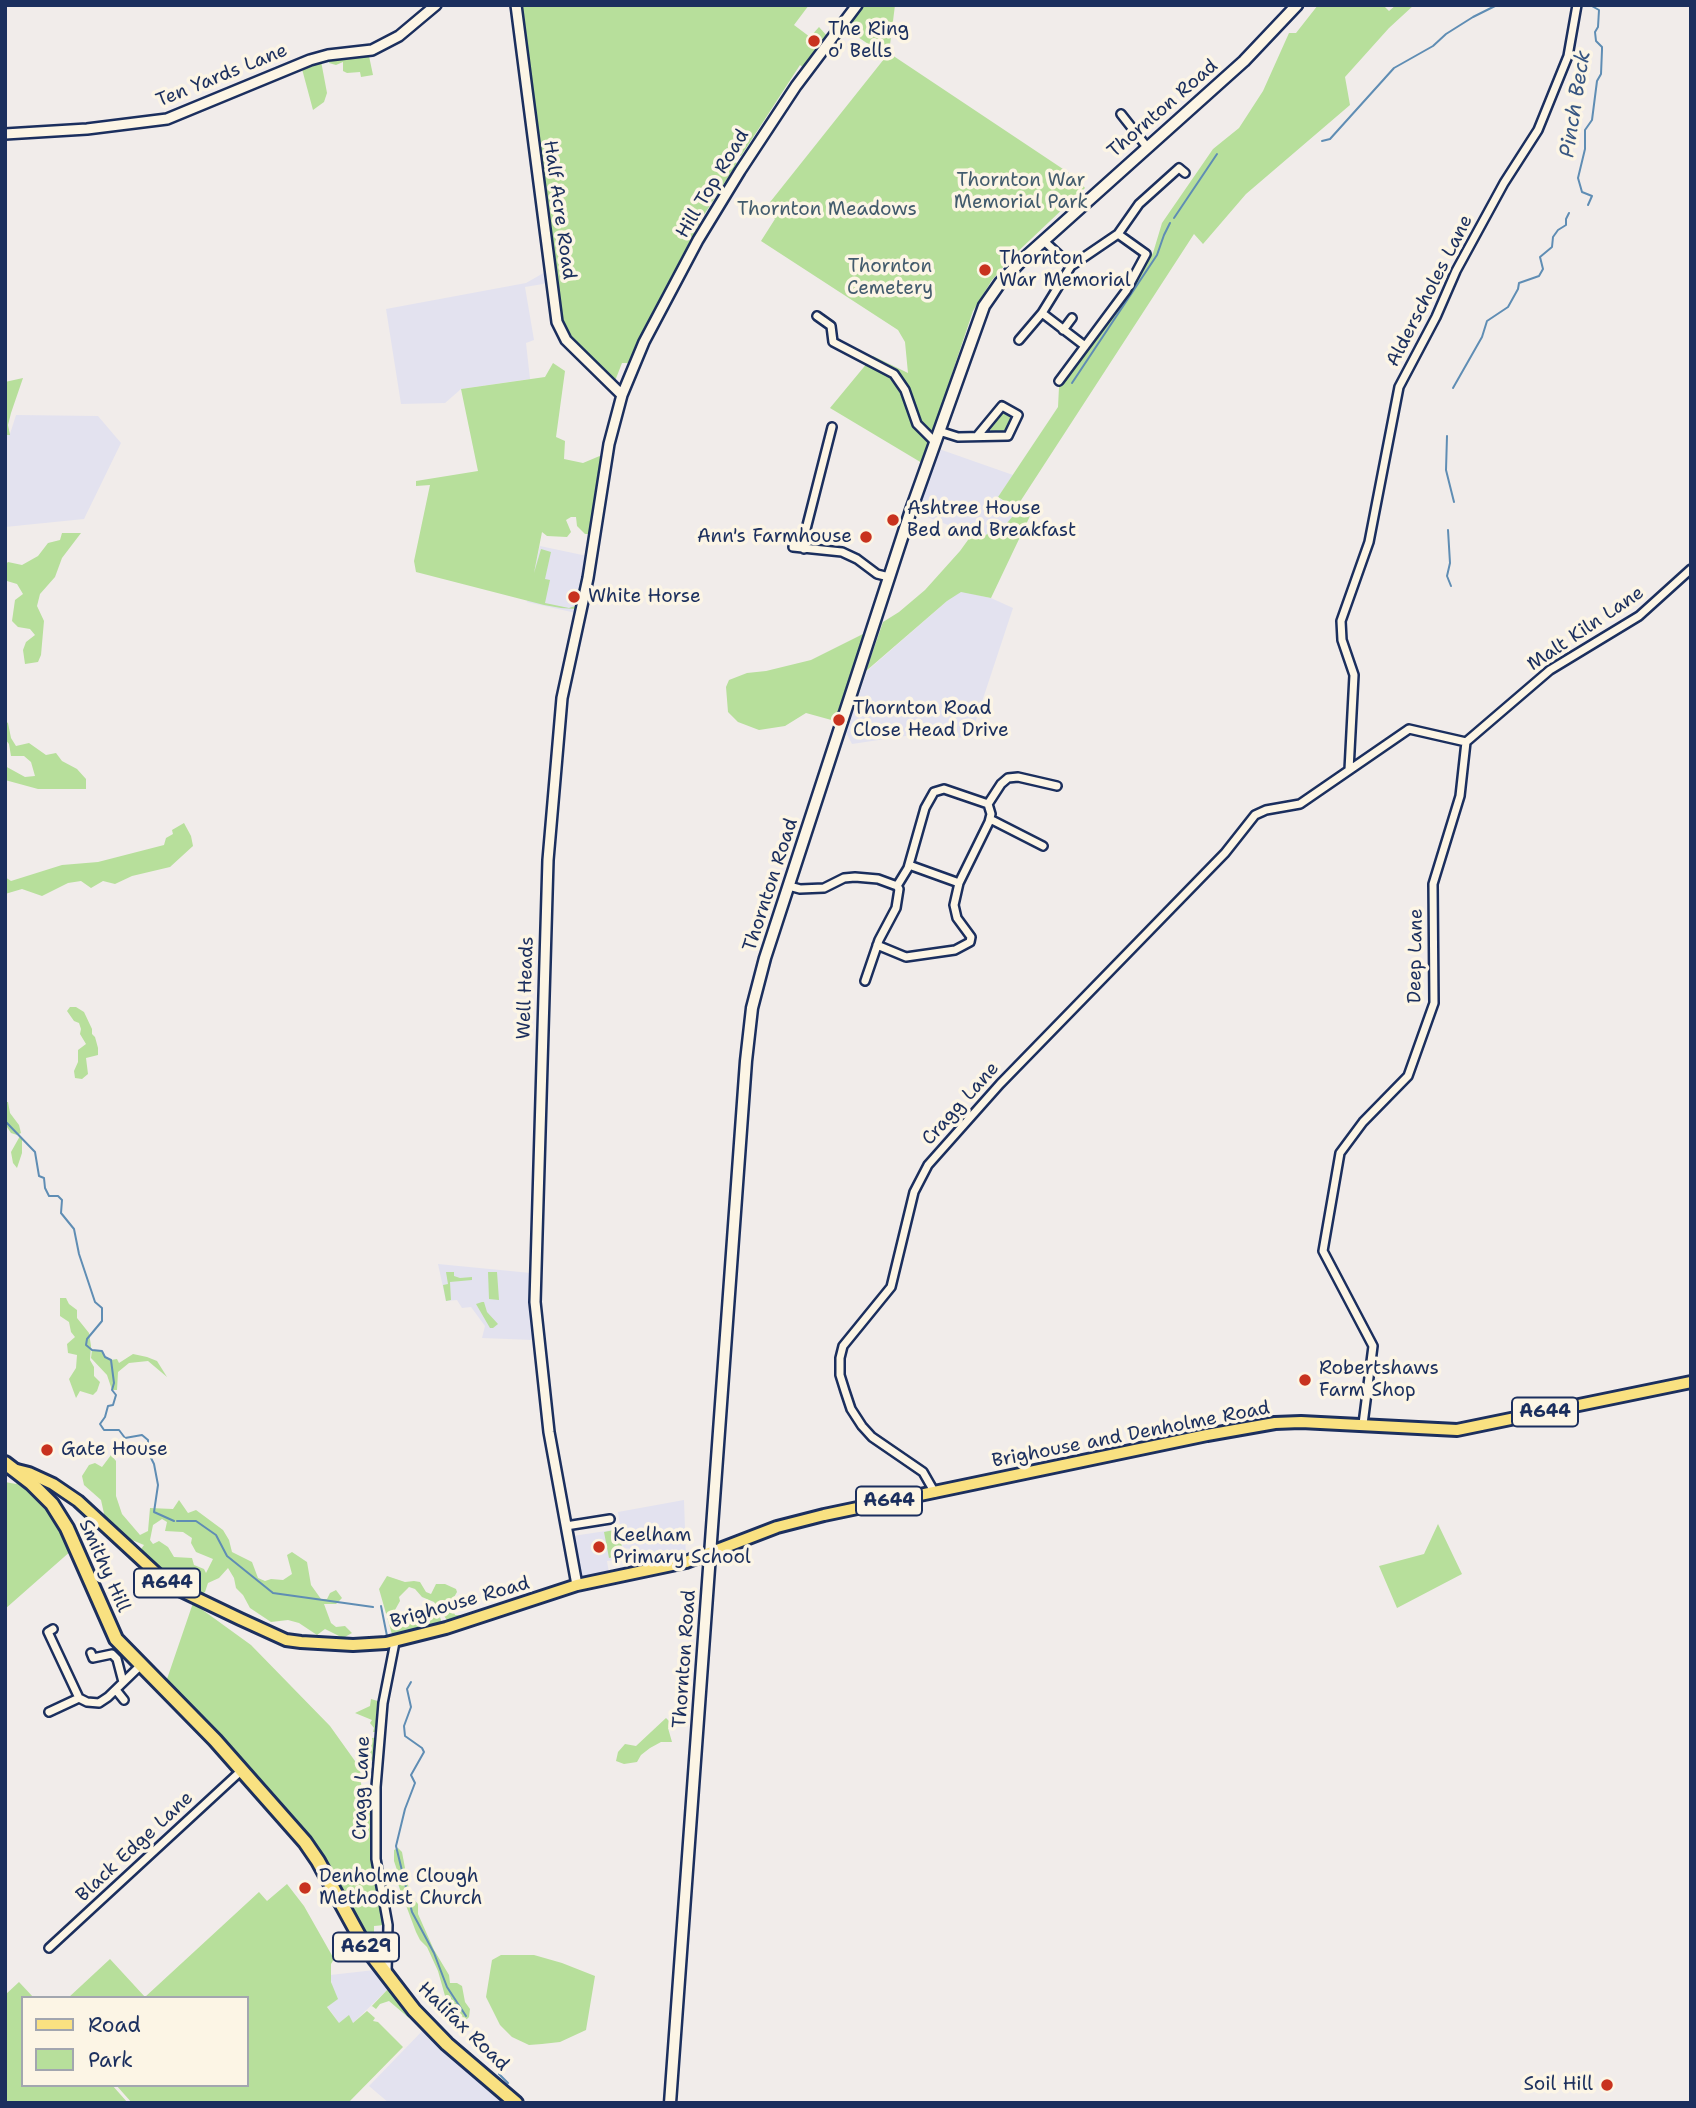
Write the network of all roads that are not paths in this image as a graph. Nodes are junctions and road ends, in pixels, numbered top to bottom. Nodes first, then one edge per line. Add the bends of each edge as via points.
1 (436, 5) edge
2 (516, 5) edge
3 (857, 5) edge
4 (1297, 5) edge
5 (1577, 5) edge
6 (1121, 114) dead end
7 (5, 134) edge
8 (1147, 147) junction
9 (1185, 173) dead end
10 (1118, 234) junction
11 (1044, 241) junction
12 (1071, 266) junction
13 (1042, 313) junction
14 (817, 316) dead end
15 (1072, 318) dead end
16 (1063, 330) junction
17 (1019, 340) dead end
18 (1085, 346) junction
19 (1059, 381) dead end
20 (622, 395) junction
21 (832, 427) dead end
22 (939, 430) junction
23 (978, 435) junction
24 (935, 442) junction
25 (793, 547) dead end
26 (804, 548) junction
27 (1691, 569) edge
28 (889, 578) junction
29 (1466, 742) junction
30 (1349, 770) junction
31 (1057, 786) dead end
32 (988, 804) junction
33 (990, 819) junction
34 (1043, 846) dead end
35 (909, 865) junction
36 (959, 883) junction
37 (789, 886) junction
38 (897, 886) junction
39 (877, 945) junction
40 (865, 981) dead end
41 (1691, 1381) edge
42 (1363, 1424) junction
43 (11, 1467) edge
44 (935, 1493) junction
45 (610, 1519) dead end
46 (566, 1526) junction
47 (710, 1554) junction
48 (577, 1586) junction
49 (53, 1629) dead end
50 (395, 1642) junction
51 (93, 1658) dead end
52 (141, 1665) junction
53 (124, 1682) junction
54 (116, 1690) junction
55 (79, 1698) junction
56 (124, 1700) dead end
57 (49, 1712) dead end
58 (242, 1770) junction
59 (50, 1948) dead end
60 (387, 1977) junction
61 (516, 2103) edge
62 (670, 2103) edge

1 - 7 street, Ten Yards Lane via 399,36 372,50 299,64 167,119
2 - 20 street, Half Acre Road via 556,322 566,340
3 - 20 street, Hill Top Road via 733,182 659,313
4 - 8 main road, Thornton Road via 1244,61
5 - 30 street, Alderscholes Lane via 1569,56 1538,130 1456,271 1399,387 1369,542 1340,621 1354,675
6 - 8 street
8 - 11 main road, Thornton Road
9 - 10 street via 1179,168 1151,191
10 - 12 street
10 - 18 street via 1146,254 1126,291
11 - 12 street
11 - 22 main road, Thornton Road via 1000,283 984,306
12 - 13 street
13 - 16 street
13 - 17 street
14 - 24 street via 831,326 833,342 894,374 917,424
15 - 16 street
16 - 18 street
18 - 19 street
20 - 46 street, Well Heads via 606,457 588,578 562,698 548,850 535,1302 549,1432
21 - 26 street
22 - 23 street via 958,437
22 - 24 main road, Thornton Road
23 - 23 street via 1008,436 1018,415 1002,406
24 - 28 main road, Thornton Road
25 - 26 street
26 - 28 street via 842,552
27 - 29 street, Malt Kiln Lane via 1639,616 1550,670
28 - 37 main road, Thornton Road
29 - 30 street via 1409,729
29 - 42 street, Deep Lane via 1460,796 1433,884 1434,1003 1408,1076 1340,1153 1323,1251 1373,1346
30 - 44 street, Cragg Lane via 1300,804 1255,815 1225,853 1000,1084 921,1175 891,1287 843,1346 840,1375 862,1426 923,1472
31 - 32 street via 1008,778
32 - 33 street
32 - 35 street via 944,789 934,792
33 - 34 street
33 - 36 street
35 - 36 street
35 - 38 street
36 - 39 street via 954,910 970,942 955,950 906,957
37 - 38 street via 824,888 856,877
37 - 47 main road, Thornton Road via 752,1008
38 - 39 street via 896,908
39 - 40 street
41 - 42 main road, Brighouse and Denholme Road / A644 via 1457,1430
42 - 44 main road, Brighouse and Denholme Road / A644 via 1275,1423
43 - 50 main road, Brighouse Road / A644 via 57,1486 78,1501 159,1578 286,1640
43 - 52 highway, Smithy Hill / A629 via 52,1504 116,1639
44 - 47 main road, Brighouse and Denholme Road / A644 via 777,1527
45 - 46 street
46 - 48 street, Well Heads
47 - 48 main road, Brighouse Road / A644
47 - 62 main road, Thornton Road
48 - 50 main road, Brighouse Road / A644
49 - 55 street via 48,1632
50 - 60 street, Cragg Lane via 383,1703 376,1787 376,1859 388,1925
51 - 53 street via 112,1654
52 - 53 street
52 - 58 highway, Smithy Hill / A629
53 - 54 street
54 - 55 street via 99,1703
54 - 56 street
55 - 57 street
58 - 59 street, Black Edge Lane
58 - 60 highway, Halifax Road / A629 via 305,1842
60 - 61 highway, Halifax Road / A629 via 447,2044

